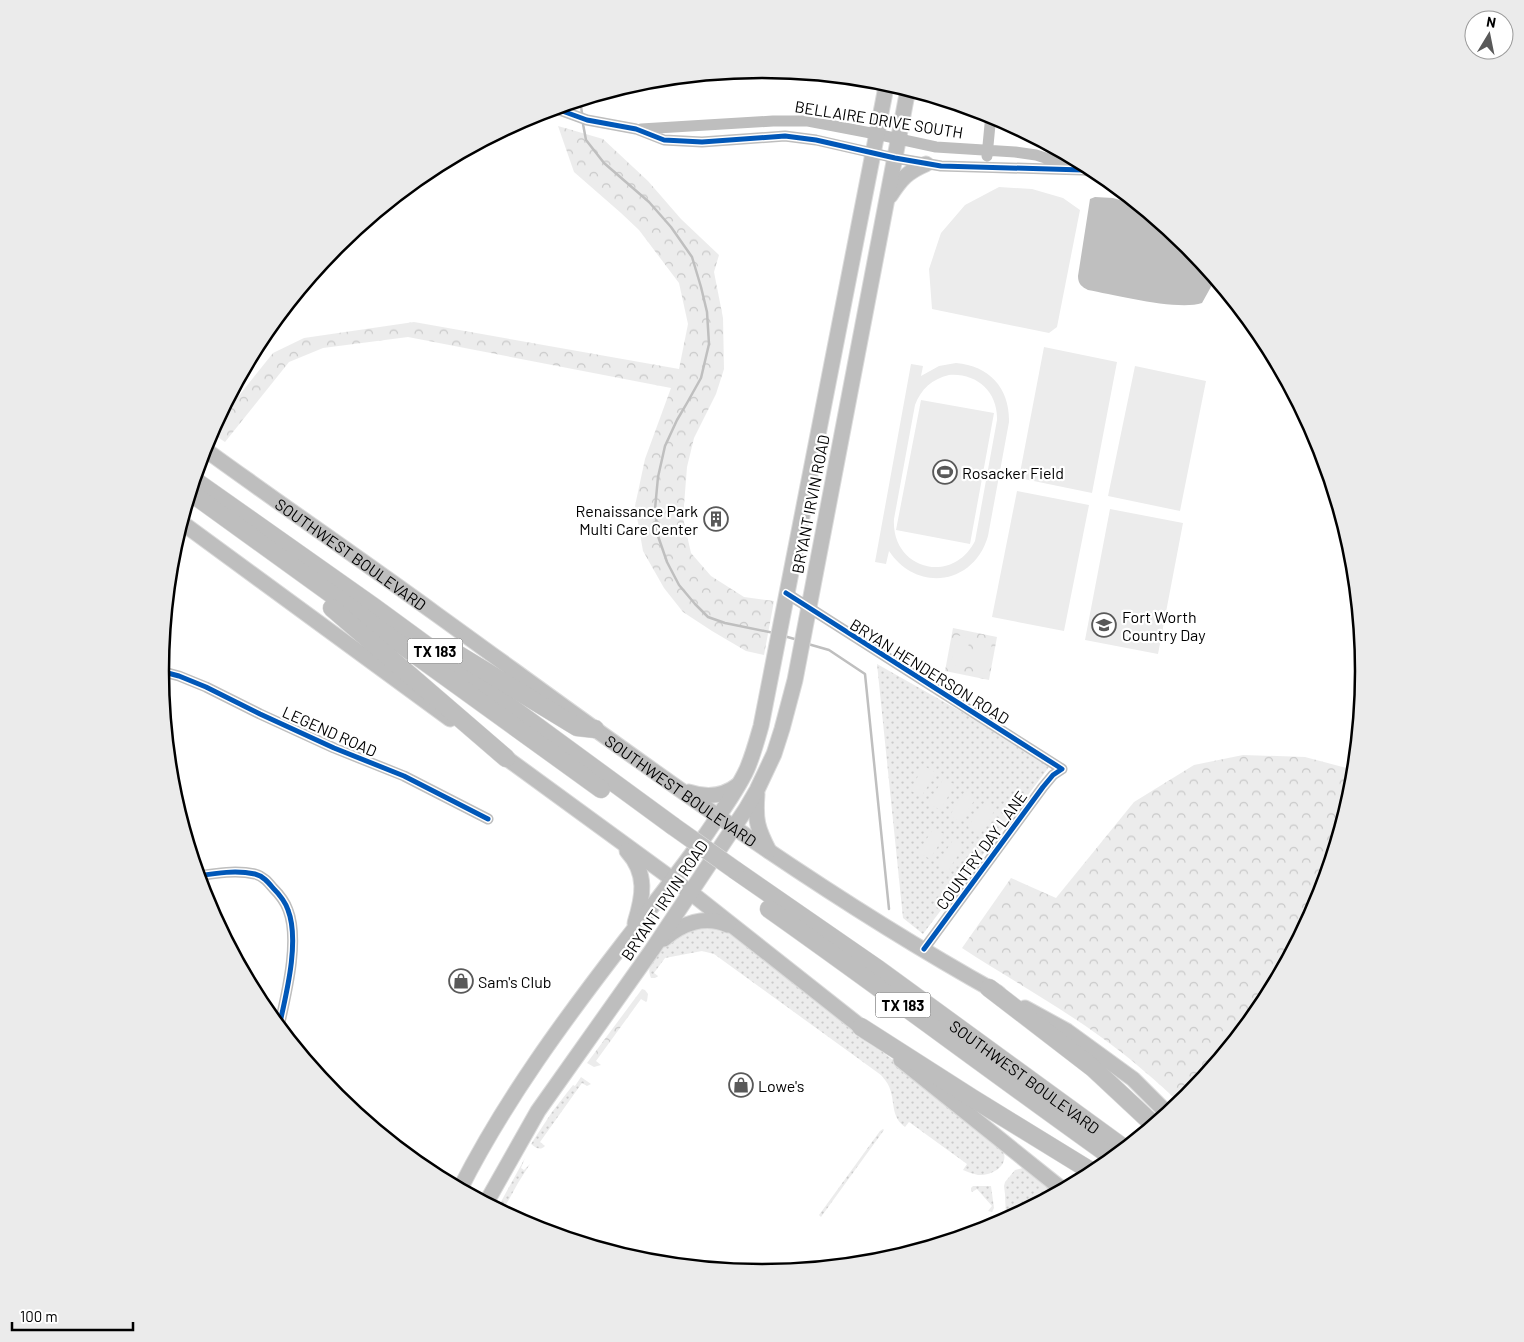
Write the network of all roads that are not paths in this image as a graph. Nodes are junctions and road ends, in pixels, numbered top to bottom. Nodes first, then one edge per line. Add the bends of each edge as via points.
1 (885, 91) edge
2 (907, 96) edge
3 (564, 112) edge
4 (990, 123) edge
5 (636, 129) junction
6 (876, 134) junction
7 (898, 139) junction
8 (986, 151) junction
9 (872, 153) junction
10 (894, 158) junction
11 (926, 164) junction
12 (987, 168) junction
13 (1076, 168) edge
14 (1079, 170) edge
15 (886, 201) junction
16 (210, 453) edge
17 (813, 455) junction
18 (836, 459) junction
19 (199, 483) edge
20 (195, 496) edge
21 (187, 526) edge
22 (296, 570) junction
23 (786, 593) junction
24 (374, 607) junction
25 (808, 608) junction
26 (169, 673) edge
27 (595, 729) junction
28 (506, 758) junction
29 (1062, 769) joint
30 (739, 784) junction
31 (678, 788) junction
32 (757, 790) junction
33 (718, 816) junction
34 (488, 818) dead end
35 (734, 827) junction
36 (670, 831) junction
37 (615, 837) junction
38 (770, 852) junction
39 (205, 874) edge
40 (731, 875) junction
41 (673, 880) junction
42 (690, 892) junction
43 (735, 928) junction
44 (632, 933) junction
45 (924, 949) junction
46 (652, 950) junction
47 (989, 988) junction
48 (280, 1017) edge
49 (861, 1026) junction
50 (1162, 1109) edge
51 (1149, 1120) edge
52 (1119, 1145) edge
53 (1107, 1154) edge
54 (1086, 1168) edge
55 (463, 1184) edge
56 (1058, 1186) edge
57 (489, 1197) edge

1 - 6 main road, BRYANT IRVIN ROAD
2 - 7 main road, BRYANT IRVIN ROAD
3 - 5 street, BELLAIRE DRIVE SOUTH via 587,120
4 - 8 street
5 - 6 street, BELLAIRE DRIVE SOUTH via 772,120 808,121
5 - 9 street, BELLAIRE DRIVE SOUTH via 664,140 682,142 785,136
6 - 7 street, BELLAIRE DRIVE SOUTH
6 - 9 main road, BRYANT IRVIN ROAD
7 - 8 street, BELLAIRE DRIVE SOUTH via 936,147
7 - 10 main road, BRYANT IRVIN ROAD
8 - 12 street
8 - 13 street, BELLAIRE DRIVE SOUTH via 1036,155
9 - 10 street, BELLAIRE DRIVE SOUTH
9 - 17 main road, BRYANT IRVIN ROAD
10 - 11 street, BELLAIRE DRIVE SOUTH
10 - 15 main road, BRYANT IRVIN ROAD
11 - 12 street, BELLAIRE DRIVE SOUTH
11 - 15 main road via 901,179
12 - 14 street, BELLAIRE DRIVE SOUTH
15 - 18 main road, BRYANT IRVIN ROAD
16 - 27 main road, SOUTHWEST BOULEVARD
17 - 18 main road
17 - 23 main road, BRYANT IRVIN ROAD
18 - 25 main road, BRYANT IRVIN ROAD
19 - 24 highway, SOUTHWEST BOULEVARD / TX 183
20 - 22 highway, SOUTHWEST BOULEVARD / TX 183
21 - 28 main road
22 - 28 highway via 307,586
22 - 36 highway, SOUTHWEST BOULEVARD / TX 183
23 - 25 street, BRYAN HENDERSON ROAD
23 - 30 main road, BRYANT IRVIN ROAD via 757,740
24 - 27 highway via 392,614 576,727
24 - 36 highway, SOUTHWEST BOULEVARD / TX 183
25 - 29 street, BRYAN HENDERSON ROAD
25 - 32 main road, BRYANT IRVIN ROAD via 782,729
26 - 34 street, LEGEND ROAD via 404,776
27 - 31 main road, SOUTHWEST BOULEVARD
28 - 37 main road
29 - 45 street, COUNTRY DAY LANE via 1043,786
30 - 31 main road via 715,796 702,796
30 - 33 main road, BRYANT IRVIN ROAD
31 - 33 main road, SOUTHWEST BOULEVARD
32 - 35 main road, BRYANT IRVIN ROAD
32 - 38 main road via 757,823
33 - 35 main road, SOUTHWEST BOULEVARD
33 - 41 main road, BRYANT IRVIN ROAD
35 - 38 main road, SOUTHWEST BOULEVARD
35 - 42 main road, BRYANT IRVIN ROAD
36 - 40 highway, SOUTHWEST BOULEVARD / TX 183
37 - 41 main road
37 - 44 main road via 632,856 641,876 642,895
38 - 45 main road, SOUTHWEST BOULEVARD
39 - 48 street via 239,872 257,875 267,880 283,898 292,932 291,966
40 - 52 highway, SOUTHWEST BOULEVARD / TX 183 via 878,969
40 - 53 highway, SOUTHWEST BOULEVARD / TX 183
41 - 42 main road
41 - 44 main road, BRYANT IRVIN ROAD
42 - 43 main road
42 - 46 main road, BRYANT IRVIN ROAD
43 - 46 main road via 715,921 693,922 676,929
43 - 49 main road
44 - 55 main road, BRYANT IRVIN ROAD via 530,1070 494,1126
45 - 47 main road, SOUTHWEST BOULEVARD
46 - 57 main road, BRYANT IRVIN ROAD via 538,1111
47 - 50 main road, SOUTHWEST BOULEVARD via 1067,1031 1132,1079
47 - 51 highway via 1093,1068
49 - 54 highway
49 - 56 main road

